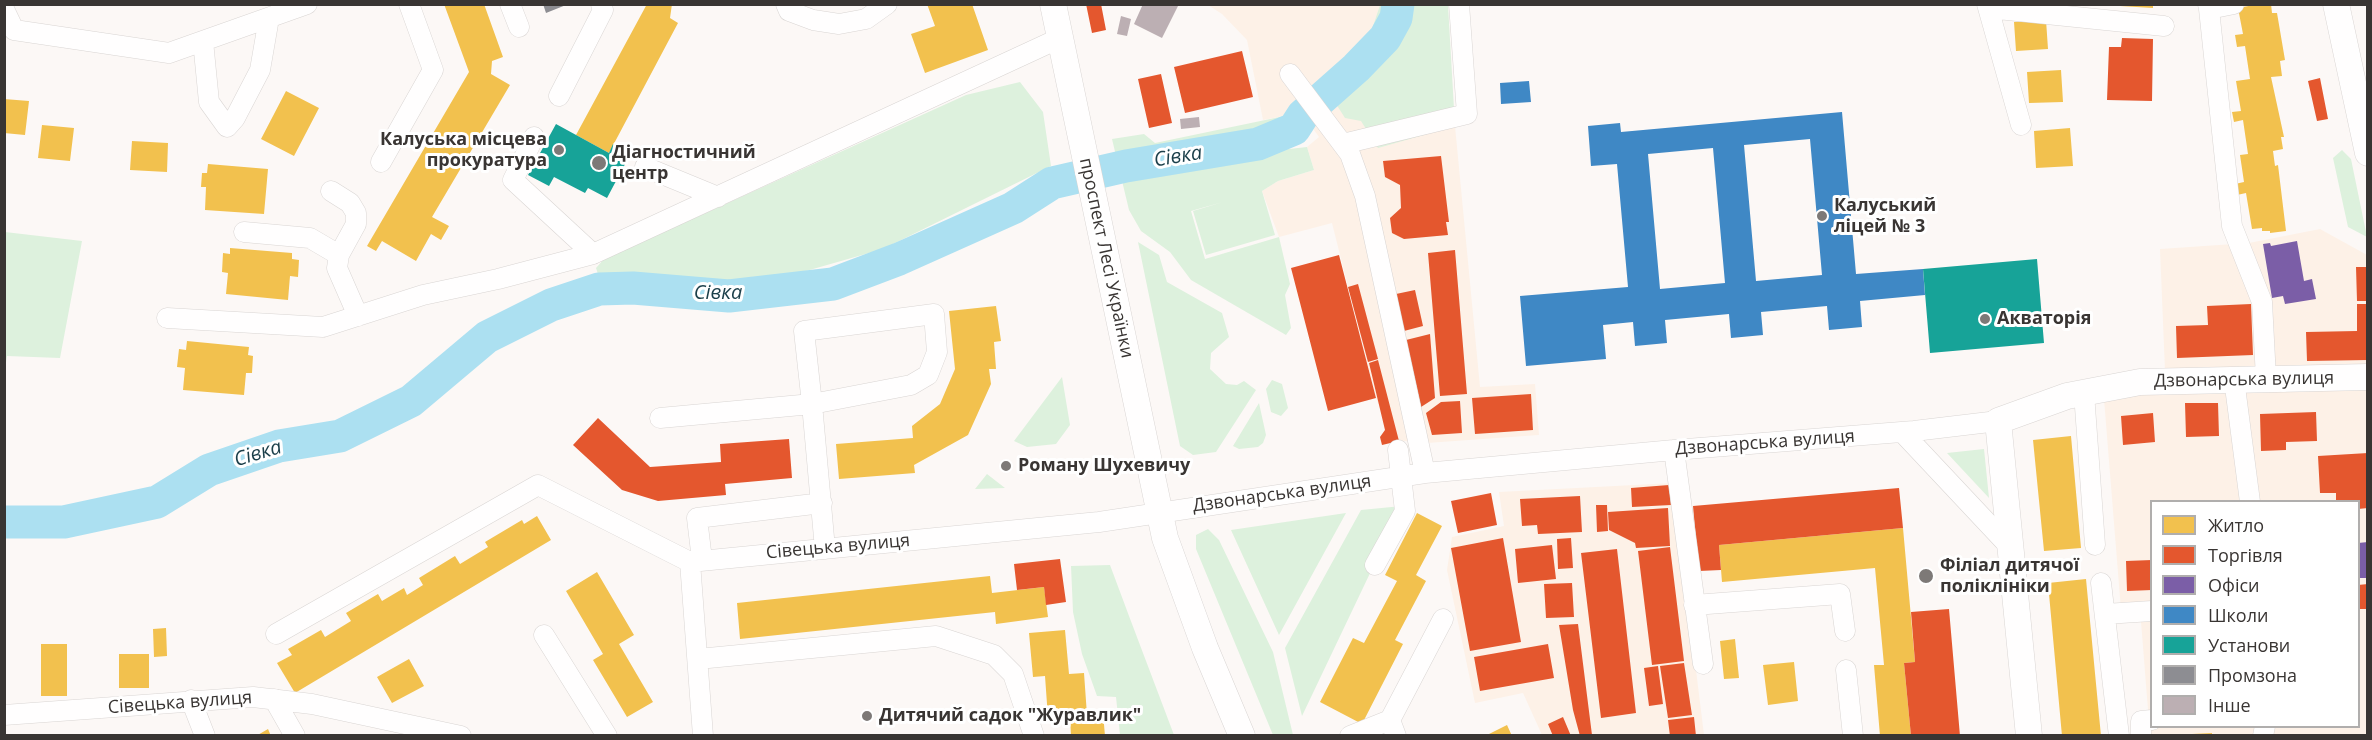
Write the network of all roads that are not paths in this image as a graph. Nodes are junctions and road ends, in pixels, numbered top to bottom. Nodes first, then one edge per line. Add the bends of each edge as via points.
1 (307, 4) edge
2 (409, 4) edge
3 (510, 4) edge
4 (601, 4) edge
5 (786, 4) edge
6 (887, 4) edge
7 (1053, 4) edge
8 (1459, 4) edge
9 (2234, 4) edge
10 (2336, 4) edge
11 (1987, 6) edge
12 (2209, 7) edge
13 (4, 9) edge
14 (269, 18) junction
15 (2164, 26) dead end
16 (519, 27) dead end
17 (1060, 38) junction
18 (203, 41) junction
19 (1290, 74) dead end
20 (559, 96) dead end
21 (2021, 125) dead end
22 (534, 136) dead end
23 (1343, 144) junction
24 (2367, 153) edge
25 (381, 162) dead end
26 (645, 167) dead end
27 (331, 191) dead end
28 (718, 196) junction
29 (244, 232) dead end
30 (593, 254) junction
31 (339, 255) junction
32 (358, 316) junction
33 (167, 318) dead end
34 (2367, 377) edge
35 (2266, 378) junction
36 (2234, 379) junction
37 (2084, 393) junction
38 (812, 404) junction
39 (660, 418) dead end
40 (1998, 421) junction
41 (1902, 432) junction
42 (1398, 450) dead end
43 (1674, 450) junction
44 (1425, 473) junction
45 (1401, 476) junction
46 (2250, 500) edge
47 (822, 503) junction
48 (1159, 512) junction
49 (2095, 545) dead end
50 (2010, 547) junction
51 (825, 549) junction
52 (696, 561) junction
53 (1375, 565) dead end
54 (2101, 583) dead end
55 (1694, 605) junction
56 (2150, 610) edge
57 (2105, 614) junction
58 (1443, 619) dead end
59 (1845, 631) dead end
60 (276, 634) dead end
61 (544, 635) dead end
62 (698, 659) junction
63 (1702, 664) dead end
64 (1846, 670) dead end
65 (274, 699) junction
66 (191, 700) junction
67 (4, 715) edge
68 (2150, 720) edge
69 (1393, 728) edge
70 (405, 730) edge
71 (205, 735) edge
72 (295, 735) edge
73 (461, 735) edge
74 (607, 735) edge
75 (703, 735) edge
76 (1034, 735) edge
77 (1242, 735) edge
78 (1350, 735) edge
79 (1853, 735) edge
80 (2029, 735) edge
81 (2119, 735) edge
82 (2141, 735) edge

1 - 14 street
2 - 25 street via 433,70
3 - 16 street
4 - 20 street via 603,10
5 - 6 street via 789,11 839,24 866,19
7 - 17 main road, проспект Лесі Українки
8 - 23 street via 1467,114
9 - 12 street
10 - 24 main road
11 - 15 street
11 - 21 street
12 - 35 street via 2232,226 2262,302
13 - 18 street via 14,30 169,53
14 - 18 street
14 - 18 street via 260,70 227,127 209,102
17 - 28 street
17 - 48 main road, проспект Лесі Українки
19 - 23 street
22 - 30 street via 513,180
23 - 44 street via 1365,196
26 - 28 street
27 - 31 street via 350,203 357,219
28 - 30 street
29 - 31 street via 310,238
30 - 32 street via 423,295
31 - 32 street via 337,268
32 - 33 street via 315,327
34 - 35 main road, Дзвонарська вулиця
35 - 36 main road, Дзвонарська вулиця
36 - 37 main road, Дзвонарська вулиця via 2140,382
36 - 46 street
37 - 40 main road, Дзвонарська вулиця
37 - 49 street
38 - 38 street via 911,385 928,375 937,352 934,314 804,331
38 - 39 street
38 - 47 street
40 - 41 street, Дзвонарська вулиця
40 - 50 main road
41 - 43 street, Дзвонарська вулиця
41 - 50 street
42 - 45 street
43 - 44 street, Дзвонарська вулиця
43 - 55 street
44 - 45 street, Дзвонарська вулиця
45 - 48 street, Дзвонарська вулиця
45 - 53 street via 1405,511
47 - 51 street
47 - 52 street via 698,518
48 - 51 street, Сівецька вулиця via 1099,522
48 - 77 main road, проспект Лесі Українки via 1205,648
50 - 80 main road
51 - 52 street, Сівецька вулиця
52 - 60 street via 538,484
52 - 62 street
54 - 57 street
55 - 59 street via 1840,594
55 - 63 street
56 - 57 street
57 - 81 street
58 - 69 street
61 - 74 street
62 - 75 street
62 - 76 street via 936,636 994,655 1013,674
64 - 79 street
65 - 66 street, Сівецька вулиця
65 - 70 street, Сівецька вулиця via 312,704
65 - 72 street
66 - 67 street, Сівецька вулиця
66 - 71 street
68 - 82 street via 2141,721
69 - 78 street
70 - 73 street, Сівецька вулиця

